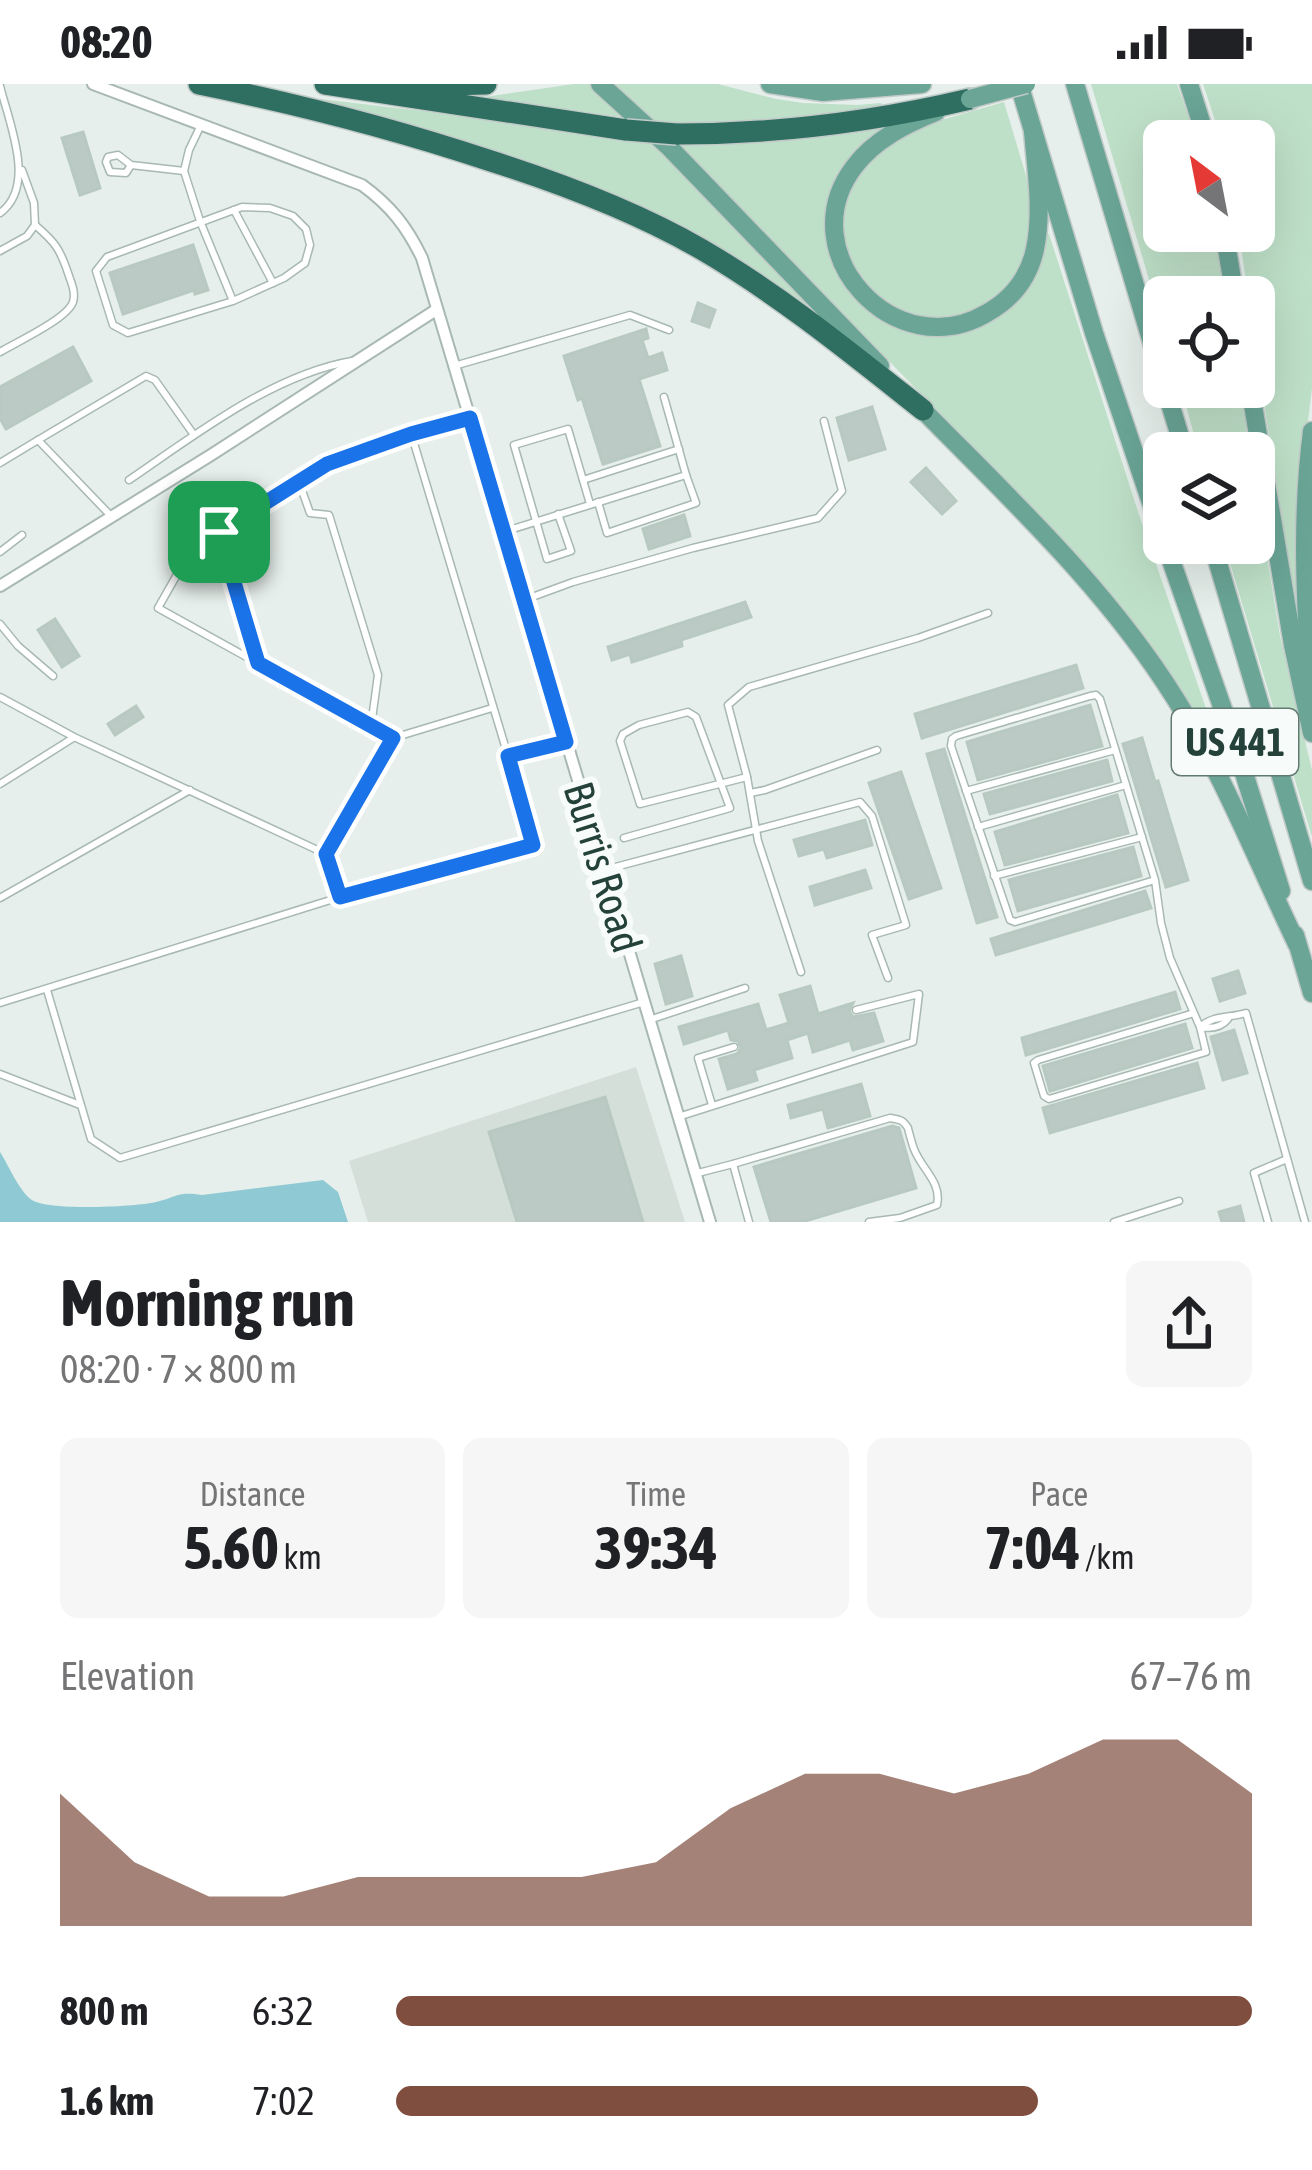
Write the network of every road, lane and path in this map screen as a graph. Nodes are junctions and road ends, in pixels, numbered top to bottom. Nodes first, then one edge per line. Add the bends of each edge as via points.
1 (93, 84) edge
2 (200, 84) edge
3 (326, 84) edge
4 (350, 84) edge
5 (486, 84) edge
6 (600, 84) edge
7 (770, 84) edge
8 (922, 84) edge
9 (1023, 84) edge
10 (1075, 84) edge
11 (1189, 84) edge
12 (0, 86) edge
13 (970, 99) junction
14 (1200, 120) edge
15 (201, 124) junction
16 (1033, 130) junction
17 (18, 162) junction
18 (131, 165) dead end
19 (184, 171) junction
20 (234, 210) junction
21 (0, 213) edge
22 (200, 221) junction
23 (35, 225) junction
24 (0, 251) edge
25 (273, 283) junction
26 (233, 301) junction
27 (436, 310) junction
28 (1143, 311) edge
29 (669, 330) dead end
30 (0, 352) edge
31 (354, 361) junction
32 (454, 366) junction
33 (664, 397) dead end
34 (1253, 408) edge
35 (922, 410) junction
36 (470, 418) junction
37 (824, 421) dead end
38 (1312, 431) edge
39 (411, 434) junction
40 (194, 435) junction
41 (38, 440) junction
42 (679, 448) junction
43 (0, 463) edge
44 (686, 475) junction
45 (1143, 479) edge
46 (129, 480) dead end
47 (583, 480) junction
48 (299, 482) junction
49 (594, 503) junction
50 (558, 514) junction
51 (110, 515) junction
52 (536, 521) junction
53 (219, 532) junction
54 (503, 532) junction
55 (22, 535) dead end
56 (0, 552) edge
57 (1172, 564) edge
58 (1218, 564) edge
59 (0, 586) edge
60 (524, 600) junction
61 (988, 613) dead end
62 (0, 624) edge
63 (258, 663) junction
64 (53, 676) dead end
65 (0, 697) edge
66 (1312, 697) edge
67 (493, 708) junction
68 (371, 726) junction
69 (1312, 733) edge
70 (74, 737) junction
71 (393, 738) junction
72 (566, 742) junction
73 (877, 750) dead end
74 (1115, 750) junction
75 (508, 756) junction
76 (747, 776) junction
77 (721, 781) junction
78 (0, 784) edge
79 (1126, 784) junction
80 (190, 790) junction
81 (966, 791) junction
82 (750, 793) junction
83 (978, 827) junction
84 (758, 830) junction
85 (1142, 837) junction
86 (624, 838) dead end
87 (326, 854) junction
88 (604, 870) junction
89 (994, 876) junction
90 (1155, 880) junction
91 (1312, 881) edge
92 (340, 897) junction
93 (0, 898) edge
94 (1297, 944) junction
95 (801, 972) dead end
96 (889, 978) dead end
97 (745, 988) dead end
98 (47, 990) junction
99 (1312, 993) edge
100 (644, 1002) junction
101 (0, 1003) edge
102 (856, 1010) dead end
103 (1194, 1013) junction
104 (649, 1020) junction
105 (1200, 1027) junction
106 (734, 1047) dead end
107 (0, 1074) edge
108 (80, 1105) junction
109 (712, 1106) junction
110 (678, 1117) junction
111 (1287, 1159) junction
112 (733, 1164) junction
113 (694, 1174) junction
114 (1179, 1201) dead end
115 (710, 1222) edge
116 (749, 1222) edge
117 (869, 1222) edge
118 (1114, 1222) edge
119 (1268, 1222) edge
120 (1305, 1222) edge

1 - 15 street, Burris Road
2 - 35 highway via 442,144 626,211 758,284
3 - 13 highway, bridge via 677,134 796,130
4 - 5 highway
6 - 35 main road
7 - 8 main road via 823,92
9 - 13 main road, bridge
9 - 16 main road, US 441
10 - 28 main road
11 - 14 main road
12 - 17 lane
13 - 16 main road via 887,136 844,184 837,248 860,292 881,311 949,327 1010,296 1026,275 1039,226
15 - 19 lane
15 - 27 street, Burris Road via 385,201 422,258
16 - 45 main road, US 441
17 - 21 lane via 18,190
17 - 23 lane
18 - 19 lane
19 - 22 lane
20 - 22 lane
20 - 25 lane
20 - 25 lane via 270,208 306,229 305,263
22 - 26 lane
22 - 26 lane via 107,257 95,272 113,325 128,333
23 - 24 lane
23 - 30 lane via 56,242 74,300
25 - 26 lane
27 - 31 street
27 - 32 street, Burris Road
29 - 32 lane via 630,315
31 - 40 lane via 278,386
31 - 51 street
32 - 36 street, Burris Road
33 - 42 lane
34 - 69 main road
35 - 94 main road via 1088,579 1133,636 1203,749
36 - 39 lane
36 - 54 street, Burris Road
37 - 60 lane via 842,490 818,518
38 - 66 main road via 1304,589
39 - 48 lane
39 - 67 lane
40 - 41 lane via 146,376
40 - 46 lane
41 - 43 lane
41 - 51 lane
42 - 44 lane
42 - 47 lane
44 - 49 lane
44 - 49 lane via 695,503 607,533
47 - 49 lane
47 - 52 lane via 568,429 514,445
48 - 53 lane
48 - 68 lane via 310,513 328,515 378,675
49 - 50 lane
50 - 52 lane
50 - 52 lane via 571,551 547,559
51 - 59 street
52 - 54 lane
53 - 63 lane
53 - 63 lane via 190,550 158,608
54 - 60 street, Burris Road
55 - 56 lane
57 - 94 main road, US 441
58 - 91 main road, US 441
60 - 72 street, Burris Road
61 - 76 lane via 749,687 728,705
62 - 64 lane
63 - 68 lane
65 - 70 lane
67 - 71 lane
67 - 75 lane
68 - 71 lane
70 - 78 lane
70 - 80 lane
71 - 87 lane
72 - 75 lane
72 - 88 street, Burris Road
73 - 82 lane
74 - 79 lane
74 - 81 lane
74 - 81 lane via 1100,699 1090,696 956,736 951,746
75 - 92 lane via 533,845
76 - 77 lane
76 - 82 lane
77 - 77 lane via 688,712 622,734 640,804
77 - 86 lane via 730,808
79 - 83 lane
79 - 85 lane
80 - 87 lane
80 - 93 lane
81 - 83 lane
82 - 84 lane
83 - 89 lane
84 - 88 lane
84 - 95 lane
84 - 96 lane via 860,802 872,816 906,925 872,934
85 - 89 lane
85 - 90 lane
87 - 92 lane
88 - 100 street, Burris Road
89 - 90 lane via 1015,922
90 - 103 lane via 1170,958
92 - 98 lane
94 - 99 main road, US 441
97 - 104 lane
98 - 101 lane
98 - 108 lane
100 - 104 street, Burris Road
100 - 108 lane via 120,1158 91,1139
102 - 109 lane via 919,994 913,1042
103 - 105 lane
103 - 105 lane via 1038,1060 1044,1096 1207,1052
104 - 110 street, Burris Road
105 - 111 lane via 1246,1013
106 - 109 lane via 698,1058
107 - 108 lane
109 - 110 lane
110 - 113 street, Burris Road
111 - 119 lane via 1254,1173
111 - 120 lane
112 - 113 lane
112 - 116 lane
112 - 117 lane via 898,1119 939,1199
113 - 115 street, Burris Road
114 - 118 lane

